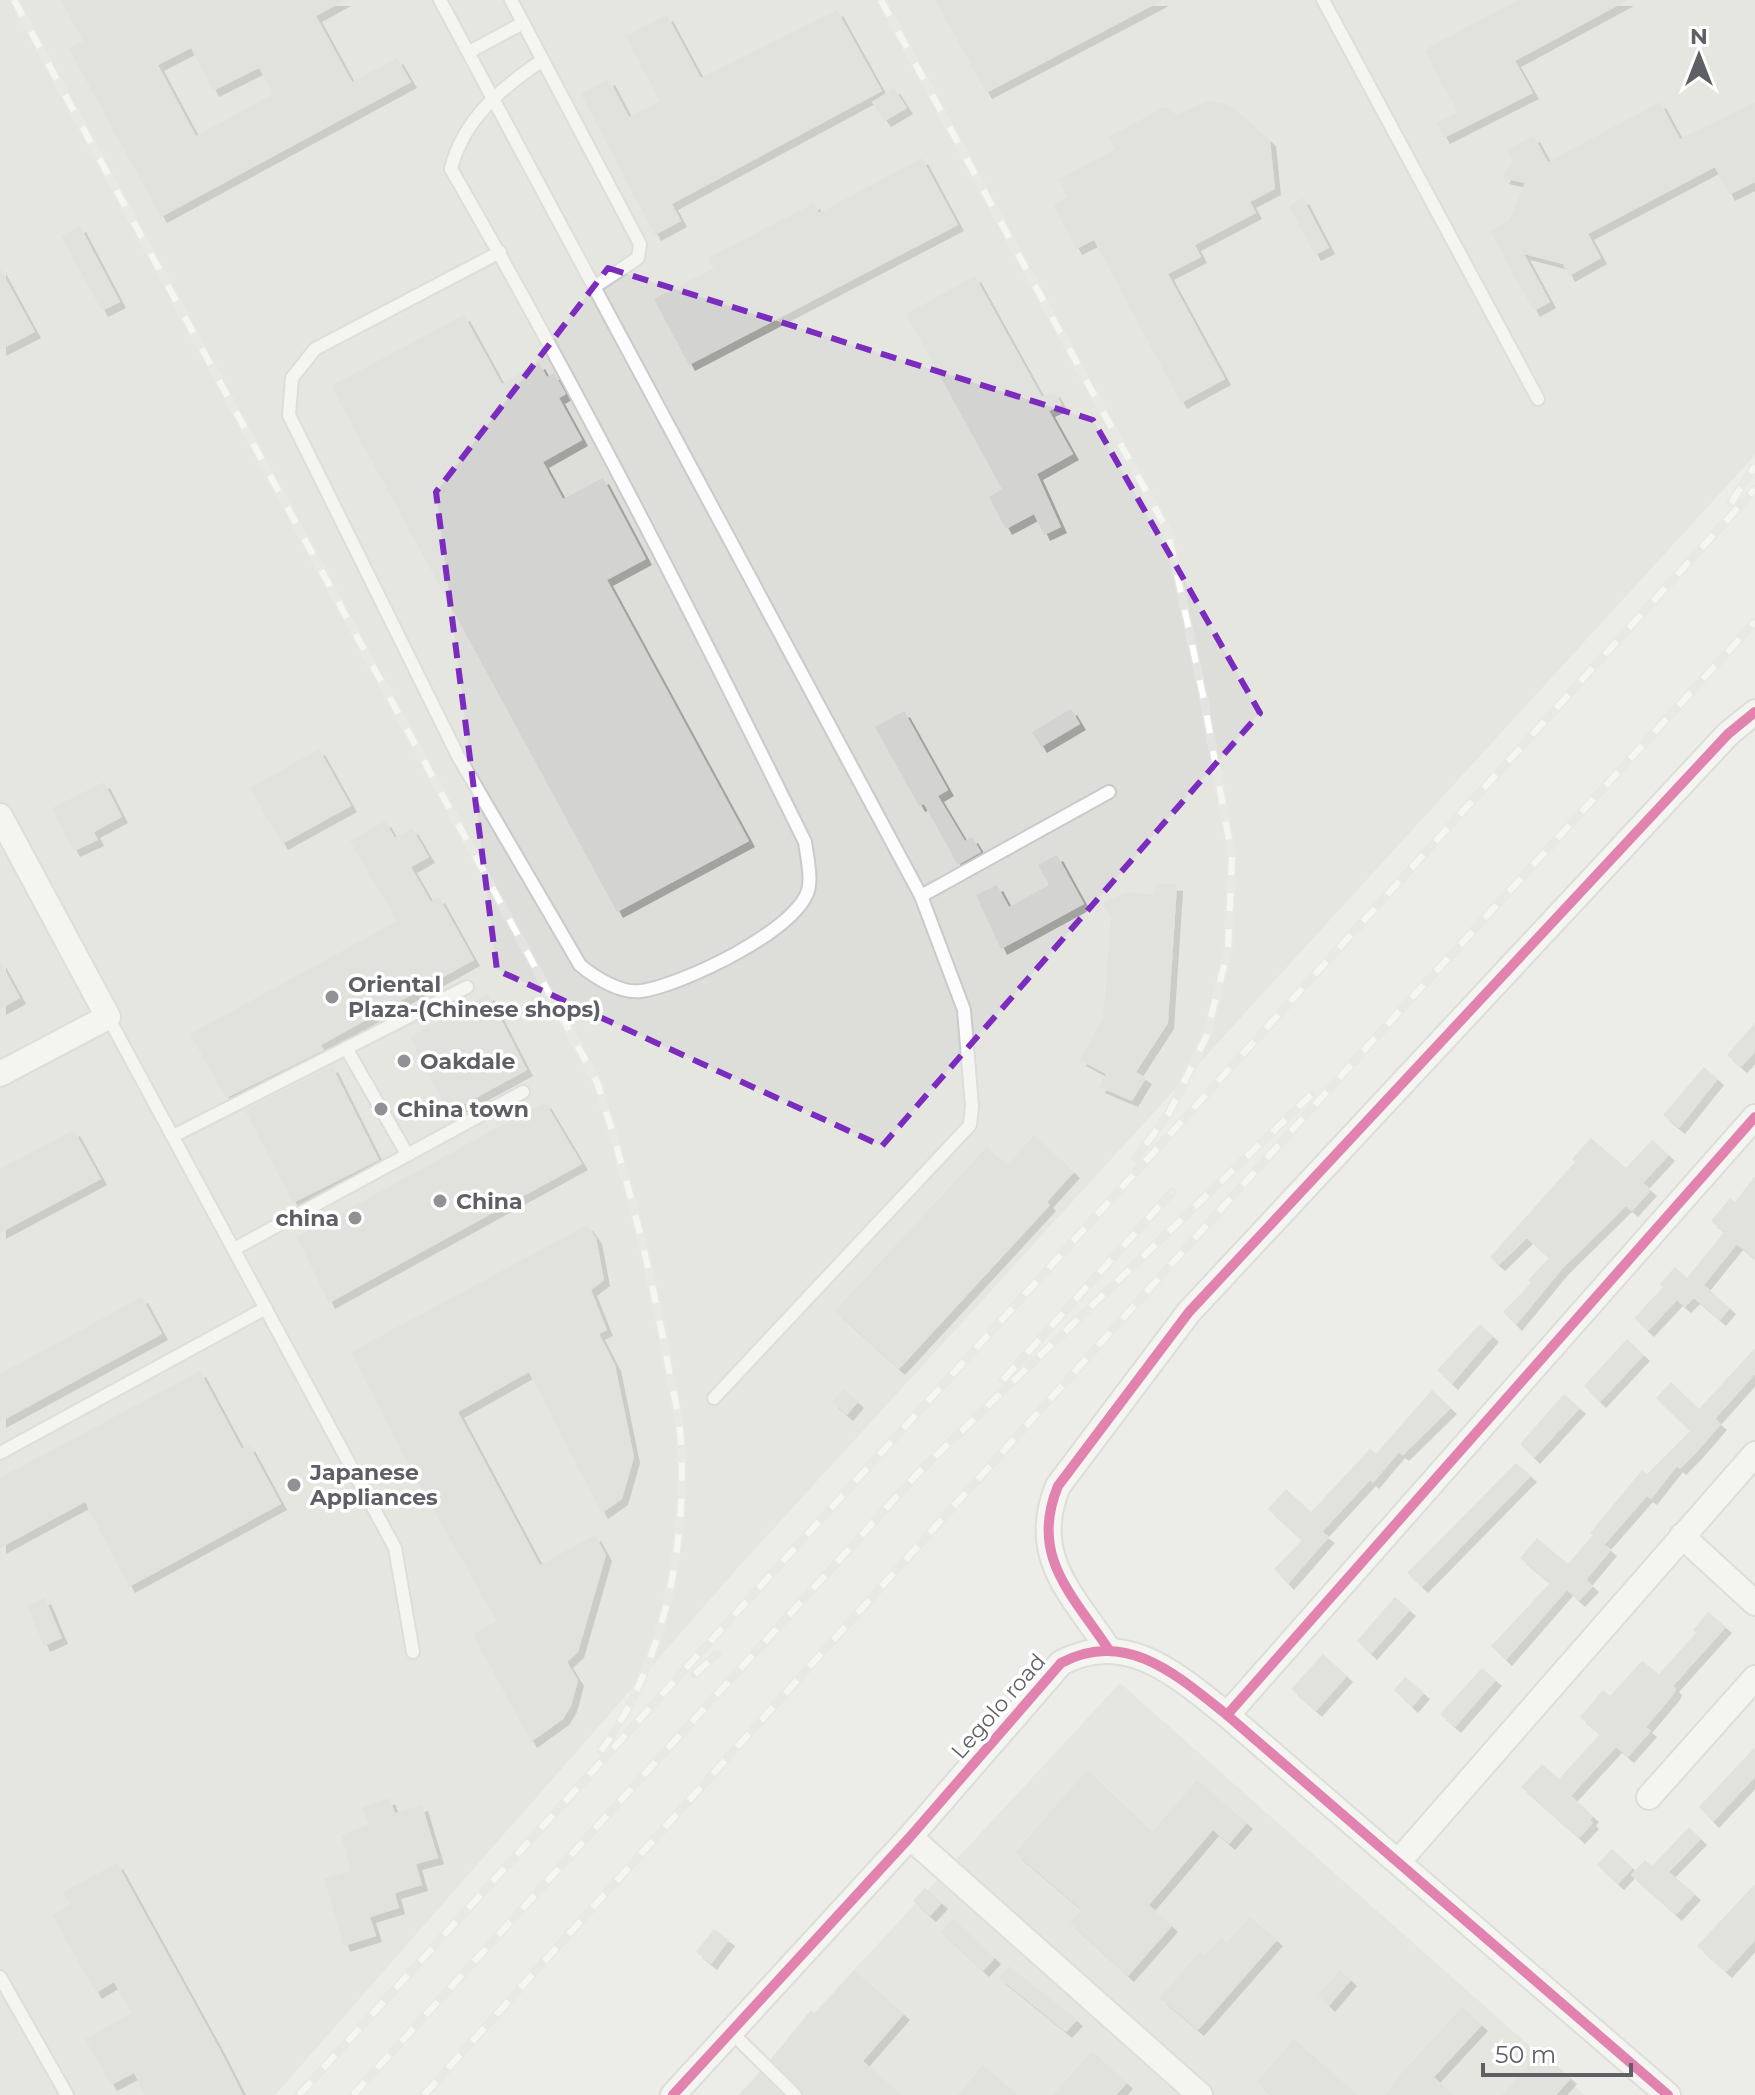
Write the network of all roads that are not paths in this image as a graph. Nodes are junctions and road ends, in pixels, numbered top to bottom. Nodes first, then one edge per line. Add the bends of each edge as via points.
1 (440, 0) edge
2 (511, 0) edge
3 (1323, 0) edge
4 (523, 23) junction
5 (469, 52) junction
6 (541, 61) junction
7 (494, 99) junction
8 (500, 252) junction
9 (594, 287) junction
10 (1538, 399) dead end
11 (1755, 712) edge
12 (1109, 792) dead end
13 (0, 816) edge
14 (921, 896) junction
15 (467, 987) dead end
16 (108, 1017) junction
17 (346, 1048) junction
18 (0, 1074) edge
19 (523, 1092) dead end
20 (1755, 1117) edge
21 (173, 1136) junction
22 (407, 1154) junction
23 (234, 1249) junction
24 (266, 1308) junction
25 (714, 1398) dead end
26 (0, 1453) edge
27 (1755, 1454) edge
28 (1682, 1536) junction
29 (1755, 1603) edge
30 (1109, 1650) junction
31 (413, 1652) dead end
32 (1755, 1678) edge
33 (1227, 1715) junction
34 (1649, 1797) dead end
35 (910, 1837) junction
36 (1399, 1861) junction
37 (0, 1977) edge
38 (731, 2032) junction
39 (67, 2095) edge
40 (673, 2095) edge
41 (795, 2095) edge
42 (1200, 2095) edge
43 (1668, 2095) edge

1 - 5 lane
2 - 4 lane
3 - 10 lane
4 - 5 lane
4 - 6 lane
5 - 7 lane
6 - 7 lane
6 - 9 lane via 640,244 638,258
7 - 8 lane via 467,126 451,169
7 - 9 lane
8 - 8 lane via 315,349 292,378 289,415 458,756 580,965 597,979 639,991 723,962 792,917 810,887 805,842 657,543
9 - 14 lane
11 - 30 street via 1728,734 1189,1312 1058,1486 1047,1512 1046,1544
12 - 14 lane
13 - 16 street
14 - 25 lane via 964,1010 970,1125
15 - 17 lane
16 - 18 street
16 - 21 lane
17 - 21 lane
17 - 22 lane
19 - 22 lane
20 - 33 street
21 - 23 lane
22 - 23 lane
23 - 24 lane
24 - 26 lane
24 - 31 lane via 395,1548
27 - 28 street
28 - 29 street
28 - 36 street
30 - 33 street, Legolo road via 1140,1656 1182,1679
30 - 35 street, Legolo road via 1081,1652 1061,1663
32 - 34 street
33 - 36 street, Legolo road
35 - 38 street, Legolo road
35 - 42 street
36 - 43 street, Legolo road
37 - 39 lane
38 - 40 street, Legolo road
38 - 41 lane

